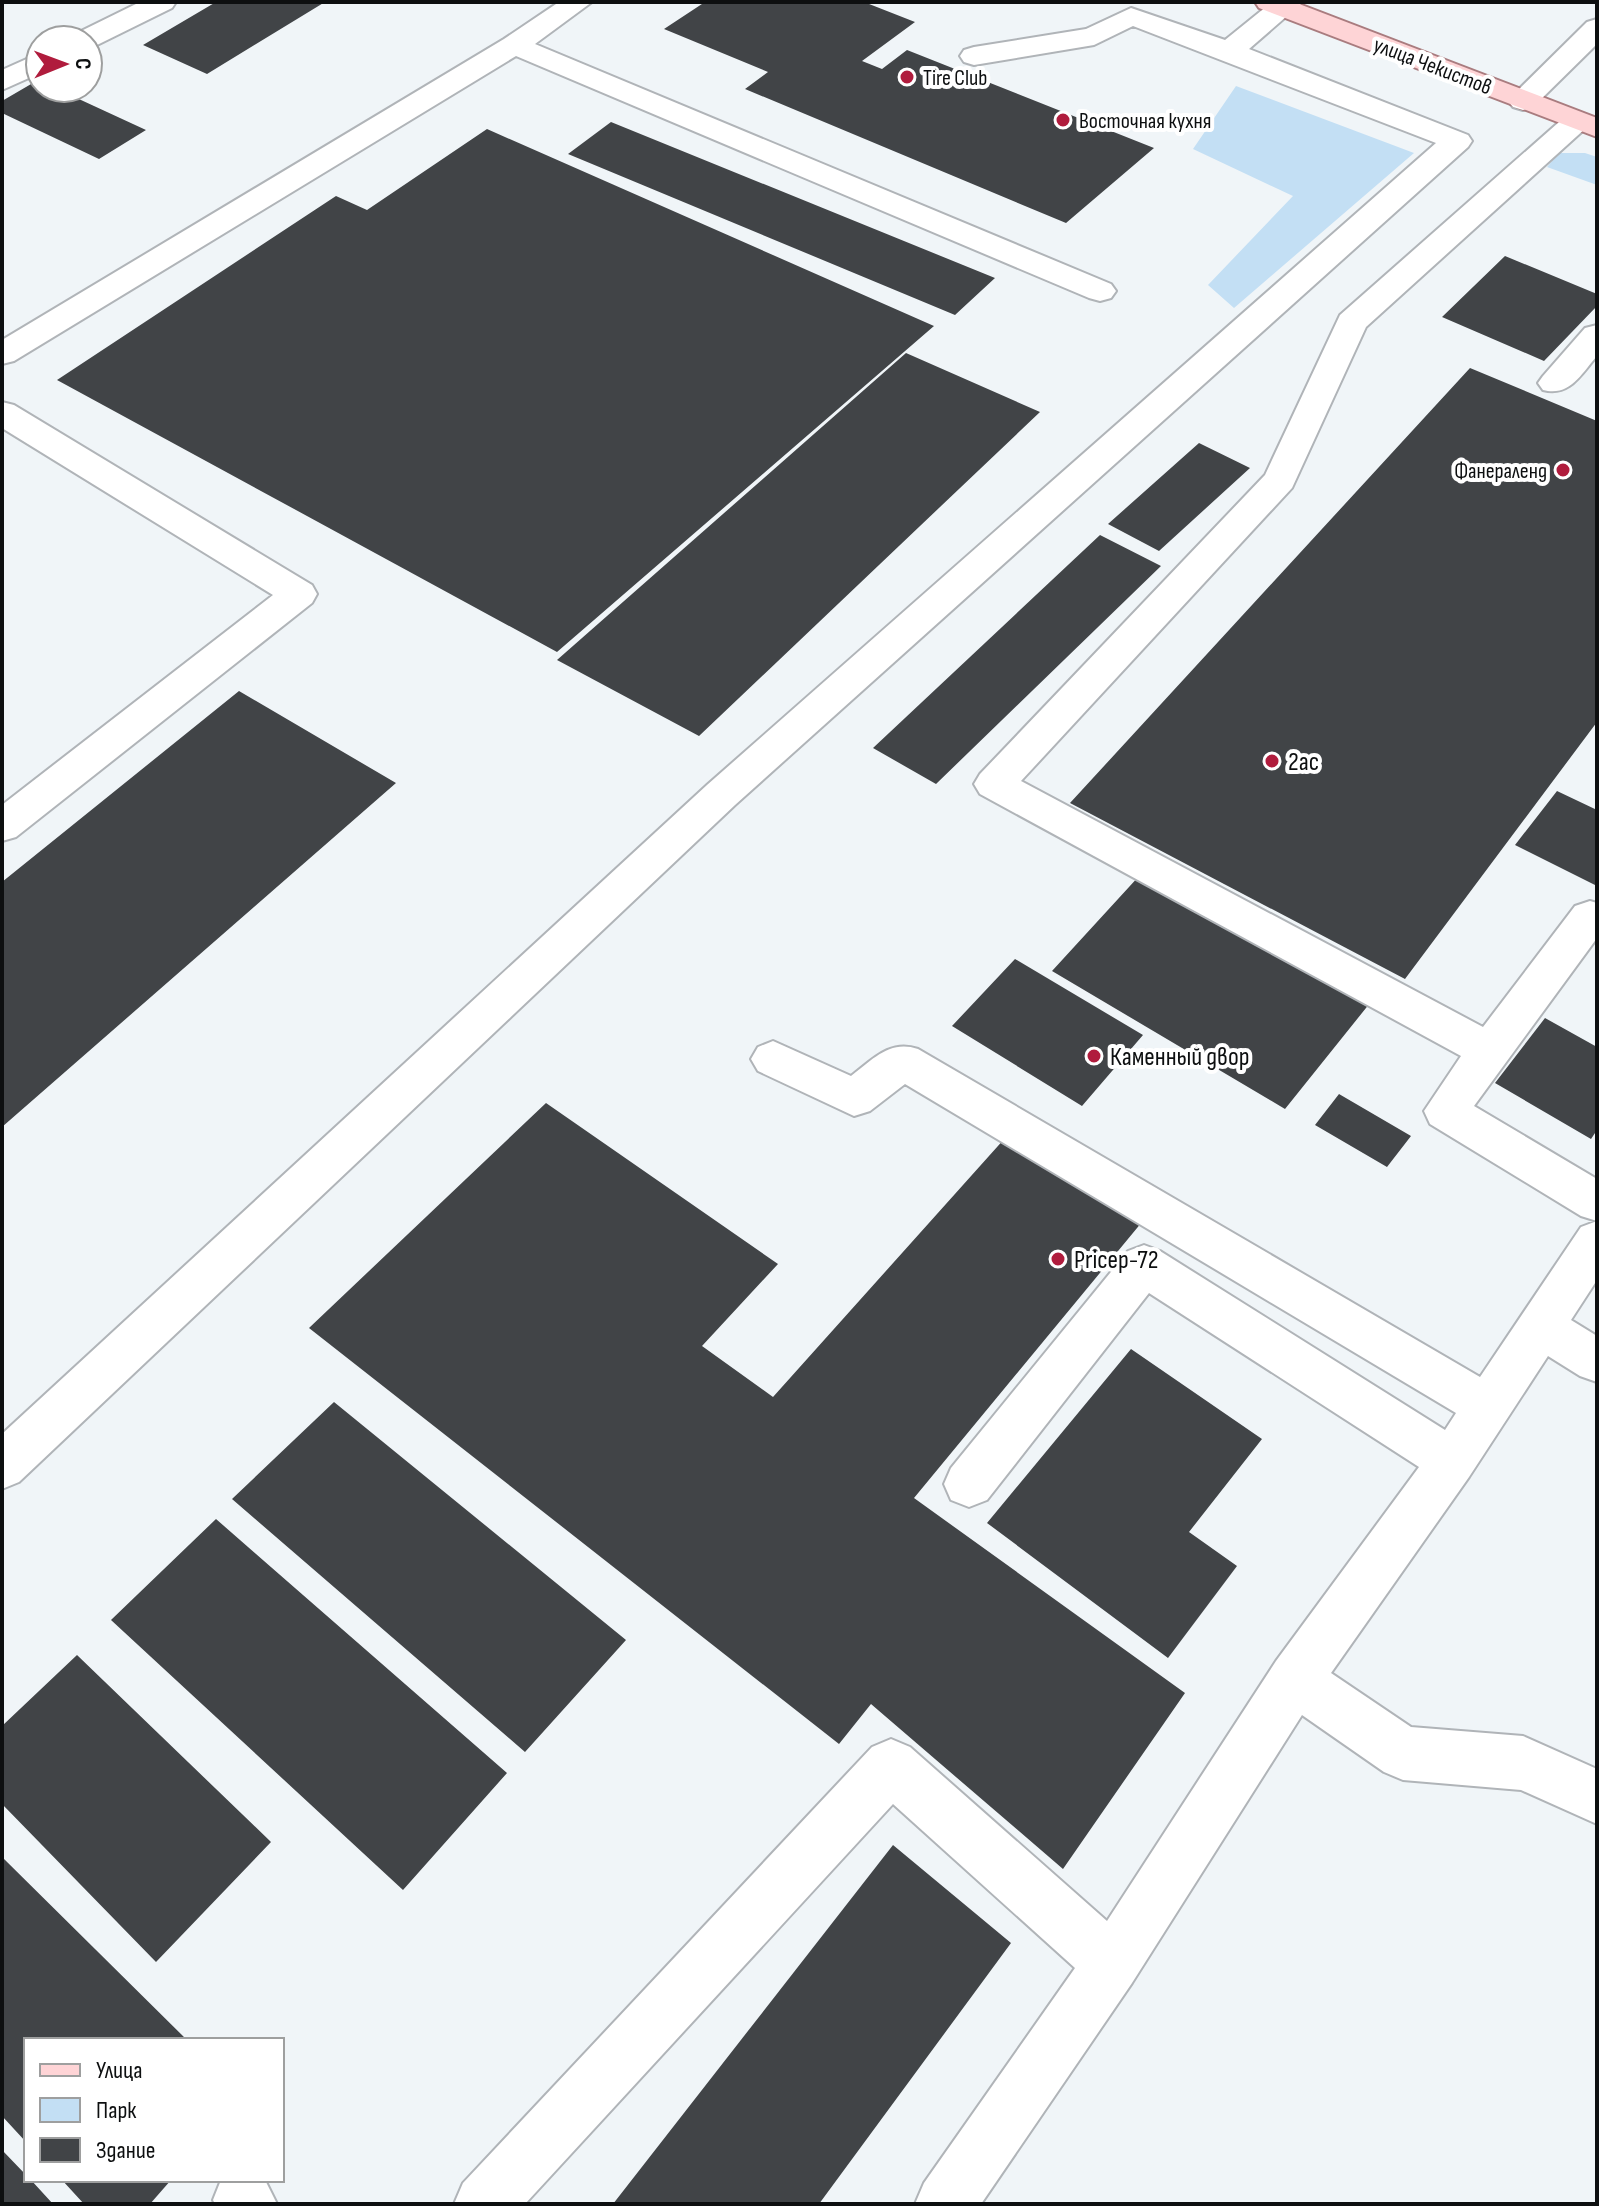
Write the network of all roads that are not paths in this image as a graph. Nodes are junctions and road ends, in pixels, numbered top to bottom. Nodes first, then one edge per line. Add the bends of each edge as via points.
1 (162, 2) edge
2 (578, 2) edge
3 (1280, 4) edge
4 (1597, 28) edge
5 (104, 31) edge
6 (514, 45) junction
7 (1229, 51) junction
8 (974, 56) dead end
9 (24, 70) edge
10 (2, 81) edge
11 (1523, 101) junction
12 (1587, 124) edge
13 (1100, 291) dead end
14 (1597, 335) edge
15 (2, 354) edge
16 (1555, 383) dead end
17 (2, 413) edge
18 (2, 826) edge
19 (1590, 917) dead end
20 (1489, 1051) junction
21 (773, 1059) dead end
22 (1597, 1202) edge
23 (1597, 1241) edge
24 (1541, 1326) junction
25 (1597, 1361) edge
26 (1487, 1406) junction
27 (1452, 1461) junction
28 (2, 1466) edge
29 (969, 1484) dead end
30 (1295, 1679) junction
31 (1597, 1797) edge
32 (1112, 1963) junction
33 (484, 2204) edge
34 (945, 2204) edge

1 - 5 lane
2 - 6 lane
3 - 7 lane
3 - 11 main road, улица Чекистов
4 - 11 lane
6 - 13 lane
6 - 15 lane
7 - 8 lane via 1131,16 1094,36
7 - 28 lane via 1457,141 721,795
9 - 10 lane
11 - 12 main road, улица Чекистов
12 - 20 lane via 1352,322 1280,480 994,784
14 - 16 lane
17 - 18 lane via 299,594
19 - 20 lane
20 - 22 lane via 1446,1111
21 - 26 lane via 854,1098 903,1061
23 - 24 lane
24 - 25 lane
24 - 26 lane
26 - 27 lane
27 - 29 lane via 1144,1265
27 - 30 lane
30 - 31 lane via 1403,1753 1523,1763
30 - 32 lane
32 - 33 lane via 891,1766
32 - 34 lane

